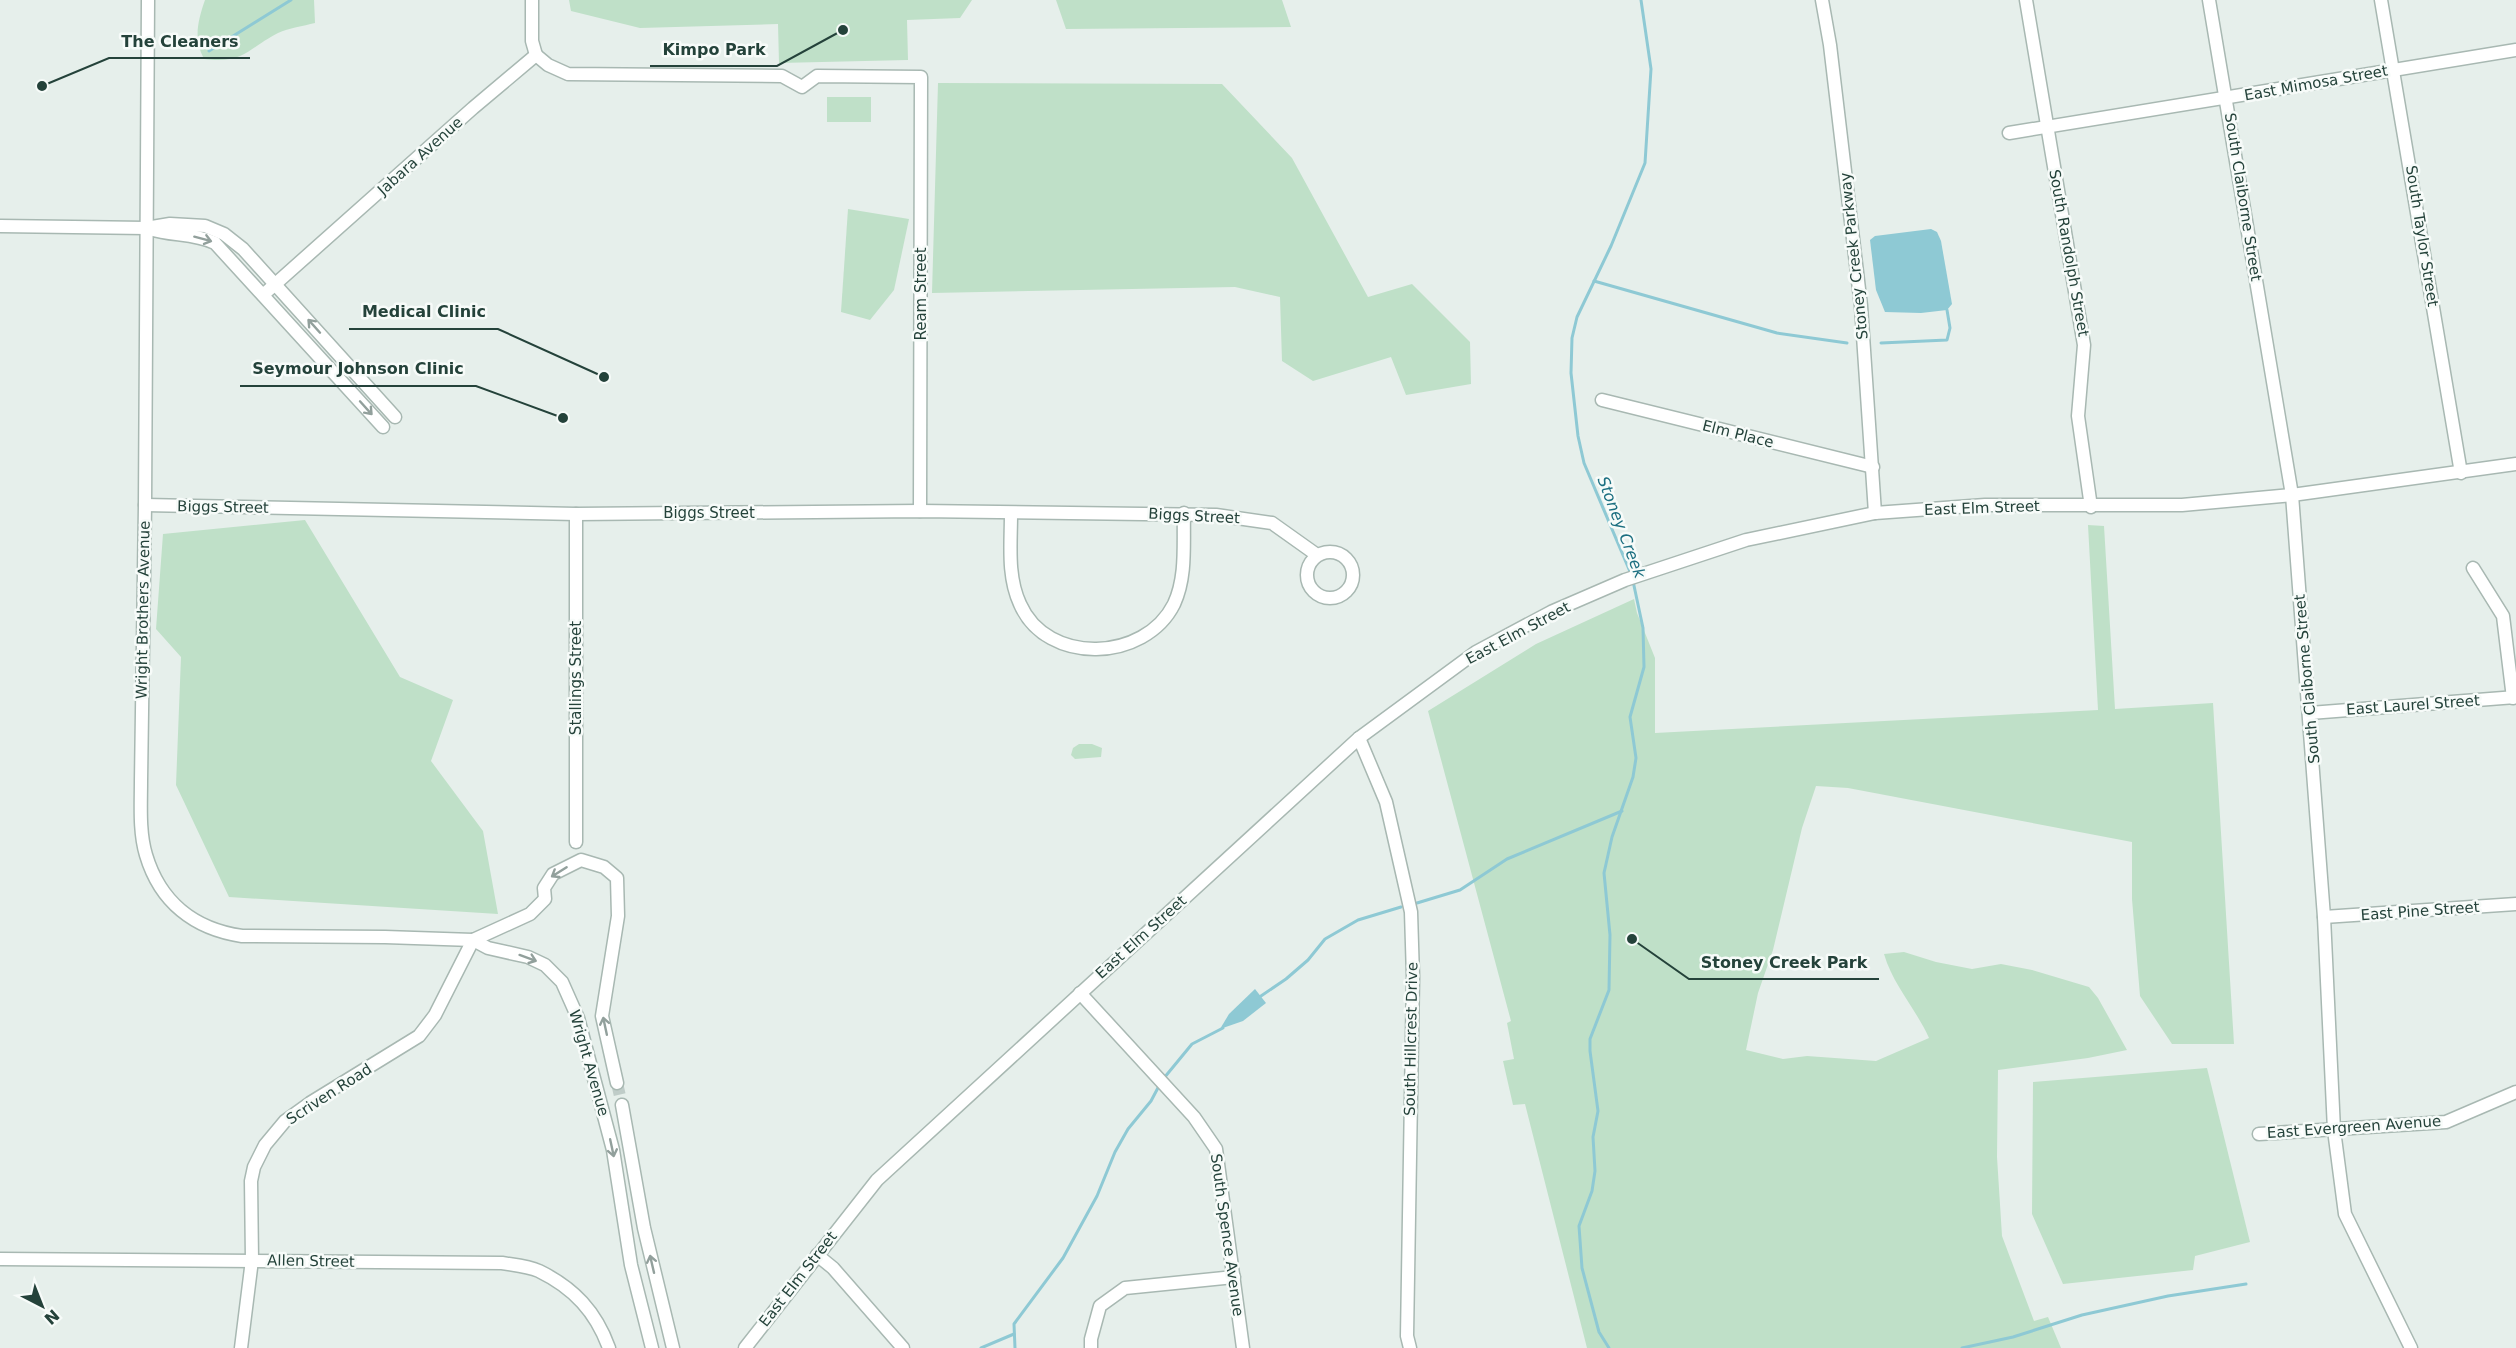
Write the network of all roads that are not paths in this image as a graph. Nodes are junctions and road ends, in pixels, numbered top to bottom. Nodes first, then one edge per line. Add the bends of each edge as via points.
1 (147, 0) edge
2 (532, 0) edge
3 (1822, 0) edge
4 (2026, 0) edge
5 (2209, 0) edge
6 (2381, 0) edge
7 (2516, 50) edge
8 (536, 55) junction
9 (2394, 70) junction
10 (2227, 98) junction
11 (2047, 126) junction
12 (2009, 133) dead end
13 (0, 226) edge
14 (146, 228) junction
15 (275, 284) junction
16 (264, 295) junction
17 (1602, 400) dead end
18 (395, 417) dead end
19 (383, 427) dead end
20 (2516, 464) edge
21 (1873, 467) junction
22 (2461, 473) junction
23 (2292, 495) junction
24 (145, 505) junction
25 (2091, 507) junction
26 (920, 511) junction
27 (1184, 513) junction
28 (1875, 513) junction
29 (576, 514) junction
30 (1011, 514) junction
31 (1317, 555) dead end
32 (2473, 568) dead end
33 (2514, 697) edge
34 (2310, 713) junction
35 (1359, 738) junction
36 (576, 842) dead end
37 (2516, 904) edge
38 (2325, 917) junction
39 (473, 940) junction
40 (1080, 993) junction
41 (617, 1083) tunnel mouth
42 (2516, 1092) edge
43 (621, 1105) tunnel mouth
44 (2334, 1130) junction
45 (2259, 1134) dead end
46 (817, 1255) junction
47 (0, 1259) edge
48 (252, 1260) junction
49 (1234, 1277) junction
50 (241, 1348) edge
51 (609, 1348) edge
52 (652, 1348) edge
53 (673, 1348) edge
54 (745, 1348) edge
55 (903, 1348) edge
56 (1091, 1348) edge
57 (1243, 1348) edge
58 (1410, 1348) edge
59 (2411, 1348) edge

1 - 14 street, Wright Brothers Avenue
2 - 8 street
3 - 21 street, Stoney Creek Parkway via 1861,306
4 - 11 street, South Randolph Street
5 - 10 street, South Claiborne Street
6 - 9 street, South Taylor Street
7 - 9 street, East Mimosa Street
8 - 15 street, Jabara Avenue
8 - 26 street, Ream Street via 568,74 782,76 802,87 817,76 921,76
9 - 10 street, East Mimosa Street
9 - 22 street, South Taylor Street
10 - 11 street, East Mimosa Street
10 - 23 street, South Claiborne Street
11 - 12 street, East Mimosa Street
11 - 25 street, South Randolph Street via 2084,345 2078,416
13 - 14 street
14 - 15 street via 170,224 205,226 224,234
14 -> 16 street via 168,235 202,237 215,243
14 - 24 street, Wright Brothers Avenue
15 - 16 street, Jabara Avenue
18 -> 15 street
16 -> 19 street
17 - 21 street, Elm Place
20 - 22 street, East Elm Street
21 - 28 street, Stoney Creek Parkway
22 - 23 street, East Elm Street
23 - 25 street, East Elm Street via 2182,505
23 - 34 street, South Claiborne Street
24 - 29 street, Biggs Street
24 - 39 street, Wright Brothers Avenue via 141,824 152,870 171,901 203,926 232,935
25 - 28 street, East Elm Street via 1985,505
26 - 29 street, Biggs Street
26 - 30 street, Biggs Street
27 - 30 street, Biggs Street
27 - 30 street via 1182,580 1173,605 1155,628 1131,644 1105,650 1080,649 1056,641 1021,606 1012,580
27 - 31 street, Biggs Street via 1272,523
28 - 35 street, East Elm Street via 1746,540 1625,580 1551,612 1476,652
29 - 36 street, Stallings Street
32 - 33 street via 2503,616
33 - 34 street, East Laurel Street
34 - 38 street, South Claiborne Street
35 - 40 street, East Elm Street
35 - 58 street, South Hillcrest Drive via 1386,802 1411,912 1407,1336
37 - 38 street, East Pine Street
38 - 44 street, South Claiborne Street
41 -> 39 street, Wright Avenue via 602,1016 618,916 617,878 604,867 581,860 553,874 543,888 545,899 530,914
39 - 48 street, Scriven Road via 435,1015 419,1036 310,1103 285,1121 265,1145 251,1181
39 -> 52 street, Wright Avenue via 544,965 562,982 571,1000 613,1150 631,1265
40 - 46 street, East Elm Street via 877,1180
40 - 49 street, South Spence Avenue via 1194,1117 1216,1149
42 - 44 street, East Evergreen Avenue via 2446,1122
53 -> 43 street, Wright Avenue via 644,1228
44 - 45 street, East Evergreen Avenue
44 - 59 street, South Claiborne Street via 2345,1214
46 - 54 street, East Elm Street
46 - 55 street
47 - 48 street, Allen Street
48 - 50 street, Scriven Road
48 - 51 street, Allen Street via 502,1263 537,1270 572,1292 600,1324
49 - 56 street via 1125,1288 1100,1306
49 - 57 street, South Spence Avenue

